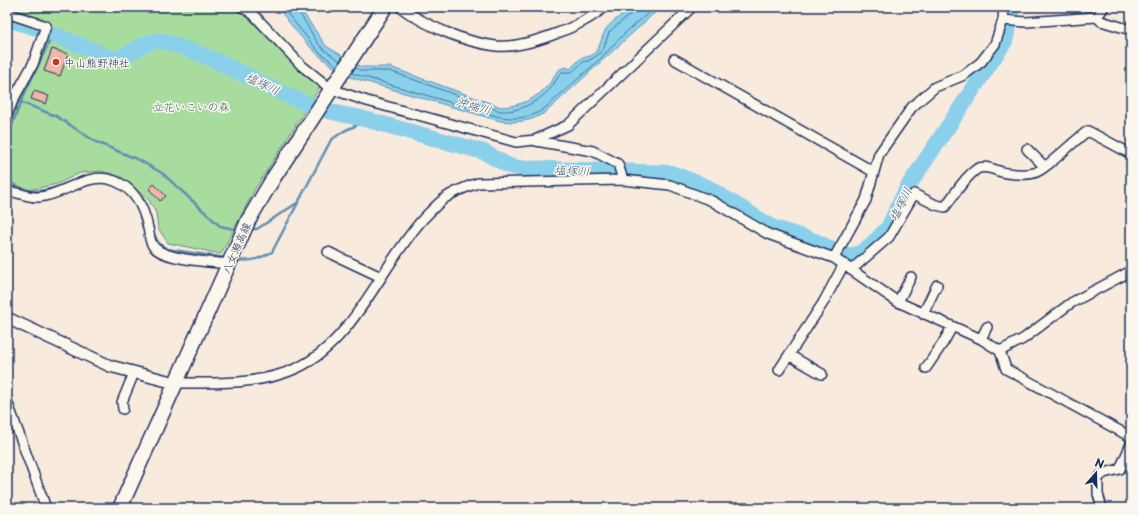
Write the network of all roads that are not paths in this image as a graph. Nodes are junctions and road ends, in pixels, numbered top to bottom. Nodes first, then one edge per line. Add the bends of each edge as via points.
1 (242, 7) edge
2 (385, 7) edge
3 (400, 7) edge
4 (604, 7) edge
5 (692, 7) edge
6 (1004, 7) edge
7 (1104, 7) edge
8 (7, 13) edge
9 (1097, 17) junction
10 (1003, 20) junction
11 (1131, 30) edge
12 (674, 59) dead end
13 (329, 91) junction
14 (7, 115) edge
15 (535, 140) junction
16 (1027, 149) dead end
17 (1130, 149) edge
18 (1044, 166) junction
19 (874, 172) junction
20 (623, 180) junction
21 (7, 192) edge
22 (328, 252) dead end
23 (834, 258) junction
24 (229, 264) junction
25 (848, 267) junction
26 (1131, 271) edge
27 (381, 277) junction
28 (911, 277) dead end
29 (937, 285) dead end
30 (898, 302) junction
31 (923, 314) junction
32 (7, 318) edge
33 (955, 325) junction
34 (987, 327) dead end
35 (981, 339) junction
36 (1000, 351) junction
37 (789, 355) junction
38 (926, 368) dead end
39 (779, 370) dead end
40 (134, 373) junction
41 (822, 374) dead end
42 (175, 383) junction
43 (7, 401) edge
44 (123, 409) dead end
45 (1131, 437) edge
46 (1131, 444) edge
47 (1128, 462) edge
48 (46, 508) edge
49 (120, 508) edge
50 (1102, 508) edge

1 - 13 street via 253,14
2 - 13 main road, 八女瀬高線
3 - 4 street via 440,29 473,41 497,46 530,42 569,29
5 - 15 street via 568,125
6 - 10 street
7 - 9 street
8 - 14 street via 46,26 33,64
9 - 10 street via 1026,22
9 - 11 street via 1101,21
10 - 19 street via 995,44 981,62 964,75 935,87 912,107 879,154
12 - 19 street
13 - 15 street via 499,138 516,142
13 - 24 main road, 八女瀬高線 via 248,221
15 - 20 street via 592,151 618,164
16 - 18 street
17 - 18 street via 1088,131
18 - 25 street via 1035,173 1007,174 986,167 978,168 945,207 914,194 888,237
19 - 23 street via 866,200
20 - 23 street via 670,185 712,201 768,234
20 - 27 street via 478,183 459,190 444,198 412,231
21 - 24 street via 15,191 29,197 40,197 88,180 102,178 114,181 140,202 150,240 155,248 178,257
22 - 27 street
23 - 25 street
24 - 42 main road, 八女瀬高線
25 - 30 street
25 - 37 street
26 - 36 street via 1071,303 1023,339
27 - 42 street via 339,336 319,356 297,368 271,377 215,383
28 - 30 street
29 - 31 street
30 - 31 street
31 - 33 street
32 - 40 street via 110,366
33 - 35 street
33 - 38 street
34 - 35 street
35 - 36 street
36 - 45 street via 1006,369
37 - 39 street
37 - 41 street
40 - 42 street
40 - 44 street via 122,402
42 - 49 main road, 八女瀬高線
43 - 48 street
46 - 47 street
47 - 50 street via 1120,469 1104,473 1098,478 1098,494

